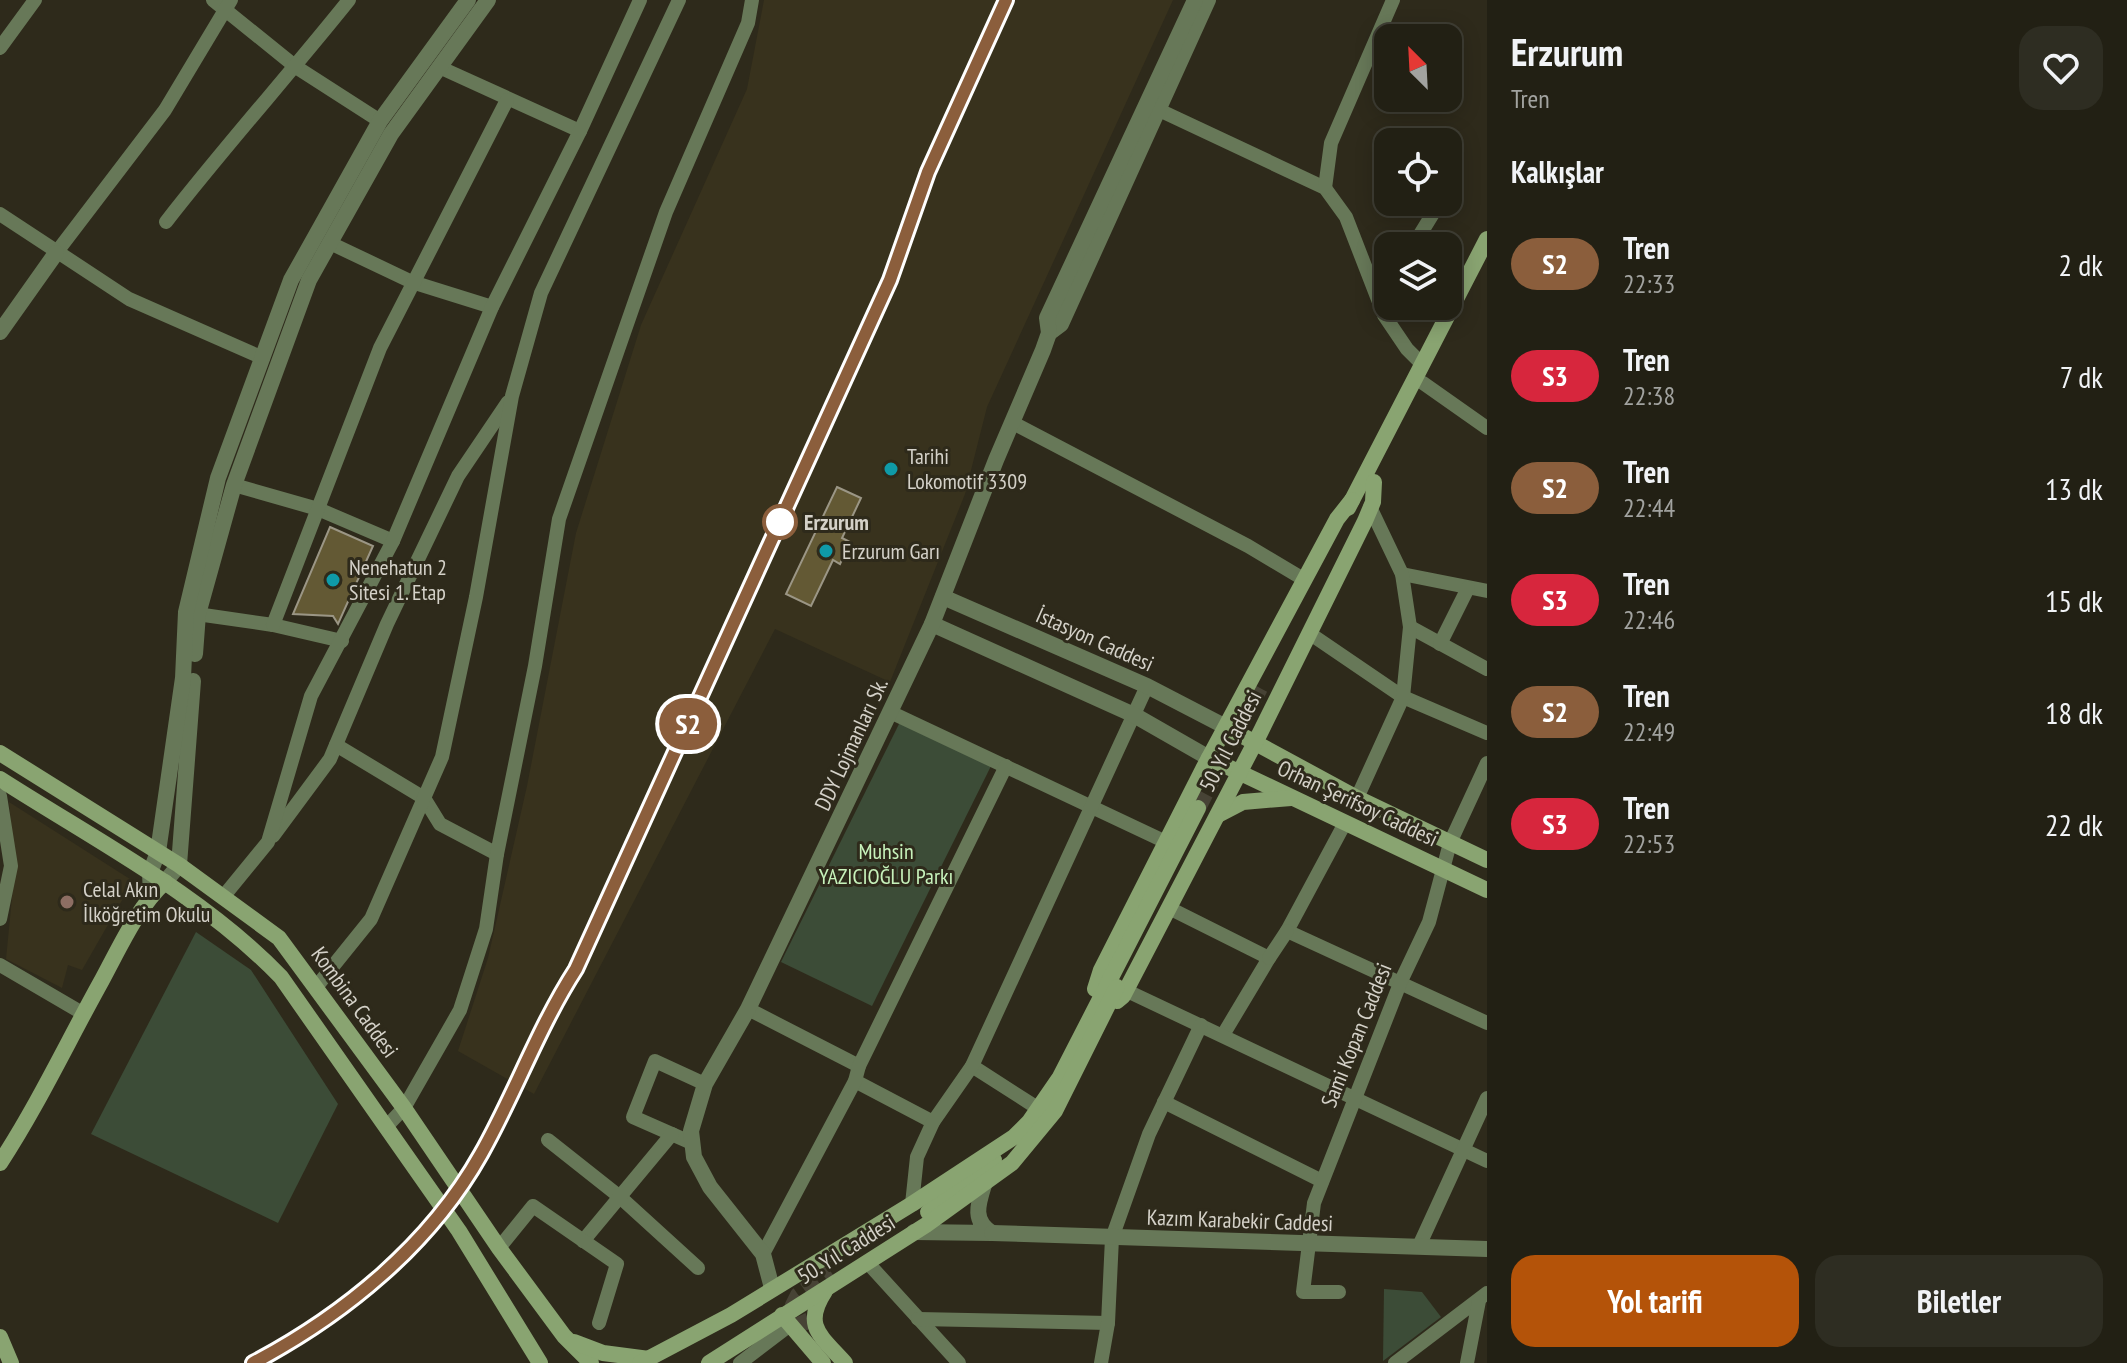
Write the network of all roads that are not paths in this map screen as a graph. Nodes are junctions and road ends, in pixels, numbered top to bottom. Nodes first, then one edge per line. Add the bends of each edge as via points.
1 (35, 0) edge
2 (213, 0) edge
3 (349, 0) edge
4 (468, 0) edge
5 (488, 0) edge
6 (679, 0) edge
7 (752, 0) edge
8 (1195, 0) edge
9 (1208, 0) edge
10 (1393, 0) edge
11 (638, 1) edge
12 (228, 4) edge
13 (0, 48) edge
14 (296, 67) junction
15 (439, 67) junction
16 (507, 100) junction
17 (1159, 110) junction
18 (380, 121) junction
19 (580, 131) junction
20 (1325, 188) junction
21 (0, 214) edge
22 (166, 222) dead end
23 (1487, 239) edge
24 (330, 243) junction
25 (56, 253) junction
26 (1487, 258) edge
27 (412, 282) junction
28 (1374, 289) edge
29 (492, 307) junction
30 (1388, 320) edge
31 (0, 332) edge
32 (1049, 333) junction
33 (263, 358) junction
34 (1422, 364) junction
35 (1423, 383) junction
36 (512, 396) junction
37 (1013, 423) junction
38 (1486, 424) edge
39 (1374, 482) junction
40 (234, 485) junction
41 (1352, 500) junction
42 (1370, 507) junction
43 (318, 509) junction
44 (393, 541) junction
45 (1402, 574) junction
46 (1305, 580) junction
47 (1468, 588) junction
48 (1487, 591) edge
49 (943, 597) junction
50 (192, 613) junction
51 (932, 624) junction
52 (273, 625) junction
53 (1410, 627) junction
54 (1309, 633) junction
55 (342, 641) junction
56 (1440, 644) junction
57 (1487, 669) edge
58 (1147, 686) junction
59 (1403, 697) junction
60 (890, 712) junction
61 (1134, 715) junction
62 (1226, 727) junction
63 (1487, 733) edge
64 (1255, 743) junction
65 (336, 745) junction
66 (0, 753) edge
67 (1209, 758) junction
68 (1487, 763) edge
69 (1006, 766) junction
70 (1239, 772) junction
71 (0, 779) edge
72 (424, 798) junction
73 (1293, 798) junction
74 (1357, 798) junction
75 (1, 805) edge
76 (1092, 806) junction
77 (1207, 812) junction
78 (1345, 823) junction
79 (268, 842) junction
80 (1166, 842) junction
81 (1450, 843) junction
82 (158, 852) junction
83 (497, 854) junction
84 (1487, 860) edge
85 (179, 865) junction
86 (1445, 868) junction
87 (150, 873) junction
88 (165, 882) junction
89 (1487, 890) edge
90 (151, 895) junction
91 (223, 897) junction
92 (1169, 908) junction
93 (0, 919) edge
94 (1287, 931) junction
95 (1269, 958) junction
96 (0, 965) edge
97 (1401, 981) junction
98 (317, 986) junction
99 (1125, 990) junction
100 (748, 1009) junction
101 (1100, 1010) junction
102 (84, 1014) junction
103 (1487, 1023) edge
104 (1201, 1025) junction
105 (1223, 1035) junction
106 (972, 1066) junction
107 (857, 1074) junction
108 (705, 1084) junction
109 (1487, 1098) edge
110 (1354, 1099) junction
111 (1164, 1102) junction
112 (404, 1108) junction
113 (1039, 1109) junction
114 (933, 1122) junction
115 (387, 1126) junction
116 (672, 1134) junction
117 (1014, 1137) junction
118 (548, 1140) dead end
119 (692, 1143) junction
120 (1462, 1149) junction
121 (1487, 1161) edge
122 (0, 1163) edge
123 (1322, 1181) junction
124 (984, 1185) junction
125 (620, 1197) junction
126 (912, 1204) junction
127 (914, 1232) junction
128 (992, 1233) junction
129 (1112, 1238) junction
130 (583, 1241) junction
131 (1310, 1245) junction
132 (1419, 1246) junction
133 (499, 1248) junction
134 (1487, 1249) edge
135 (763, 1254) junction
136 (867, 1262) junction
137 (698, 1268) dead end
138 (830, 1279) junction
139 (772, 1288) junction
140 (1339, 1292) dead end
141 (1484, 1300) edge
142 (918, 1319) junction
143 (599, 1323) dead end
144 (1108, 1323) junction
145 (793, 1324) junction
146 (0, 1337) edge
147 (569, 1340) junction
148 (645, 1361) edge
149 (11, 1363) edge
150 (540, 1363) edge
151 (591, 1363) edge
152 (709, 1363) edge
153 (740, 1363) edge
154 (823, 1363) edge
155 (834, 1363) edge
156 (845, 1363) edge
157 (959, 1363) edge
158 (1101, 1363) edge
159 (1395, 1363) edge
160 (1467, 1363) edge

1 - 13 street
2 - 12 street
3 - 14 street
4 - 18 street
5 - 15 street
6 - 36 street via 541,293
7 - 83 street via 748,23 666,212 559,519
8 - 32 street via 1047,318
9 - 17 street
10 - 20 street via 1331,143
11 - 19 street
12 - 14 street
12 - 25 street via 165,110
14 - 18 street
14 - 22 street
15 - 16 street
15 - 24 street via 391,134
16 - 19 street
16 - 27 street
17 - 20 street
17 - 32 street via 1061,324
18 - 33 street via 291,280
19 - 29 street
20 - 28 street via 1346,217
21 - 25 street
23 - 34 main road, 50. Yıl Caddesi
24 - 27 street
24 - 40 street via 309,280
25 - 31 street
25 - 33 street via 129,299
26 - 35 main road, 50. Yıl Caddesi
27 - 29 street
27 - 43 street via 380,348
29 - 44 street
30 - 34 street
32 - 37 street, DDY Lojmanları Sk.
33 - 50 street via 218,478
34 - 41 main road, 50. Yıl Caddesi
35 - 38 street
35 - 39 main road, 50. Yıl Caddesi
36 - 65 street via 458,476
36 - 72 street via 442,757
37 - 46 street
37 - 49 street, DDY Lojmanları Sk.
39 - 41 main road, 50. Yıl Caddesi via 1264,690
39 - 42 main road, 50. Yıl Caddesi
40 - 43 street
40 - 50 street
41 - 46 main road, 50. Yıl Caddesi
42 - 45 street
42 - 54 main road, 50. Yıl Caddesi
43 - 44 street
43 - 52 street
44 - 55 street
45 - 47 street
45 - 53 street
46 - 62 main road, 50. Yıl Caddesi
47 - 48 street
47 - 56 street
49 - 51 street, DDY Lojmanları Sk.
49 - 58 street, İstasyon Caddesi
50 - 52 street
50 - 82 street
50 - 85 street
51 - 60 street, DDY Lojmanları Sk.
51 - 61 street
52 - 55 street
53 - 56 street
53 - 59 street
54 - 59 street
54 - 64 main road, 50. Yıl Caddesi
55 - 79 street via 311,696
56 - 57 street
58 - 61 street
58 - 62 street, İstasyon Caddesi
59 - 63 street
59 - 74 street
60 - 69 street
60 - 100 street, DDY Lojmanları Sk.
61 - 67 street
61 - 76 street
62 - 64 main road, Orhan Şerifsoy Caddesi
62 - 67 main road, 50. Yıl Caddesi
64 - 70 main road, 50. Yıl Caddesi
64 - 74 main road, Orhan Şerifsoy Caddesi
65 - 72 street
65 - 79 street
66 - 82 main road, Kombina Caddesi
67 - 70 main road, Orhan Şerifsoy Caddesi
67 - 80 main road, 50. Yıl Caddesi
68 - 81 street, Sami Kopan Caddesi
69 - 76 street
69 - 107 street
70 - 73 main road, Orhan Şerifsoy Caddesi
70 - 77 main road, 50. Yıl Caddesi
71 - 87 main road, Kombina Caddesi
72 - 83 street via 440,824
72 - 98 street via 371,919
73 - 77 main road via 1243,802
73 - 78 main road, Orhan Şerifsoy Caddesi
74 - 81 main road, Orhan Şerifsoy Caddesi
75 - 93 street via 11,866
76 - 80 street
76 - 106 street
77 - 92 main road, 50. Yıl Caddesi
77 - 101 main road, 50. Yıl Caddesi
78 - 86 main road, Orhan Şerifsoy Caddesi
78 - 94 street
79 - 91 street
80 - 101 main road, 50. Yıl Caddesi via 1101,970 1095,988
81 - 84 main road, Orhan Şerifsoy Caddesi
81 - 86 street, Sami Kopan Caddesi
82 - 85 main road, Kombina Caddesi
82 - 87 street
83 - 112 street via 486,929 460,1010
85 - 88 street
85 - 91 main road, Kombina Caddesi
86 - 89 main road, Orhan Şerifsoy Caddesi
86 - 97 street, Sami Kopan Caddesi via 1429,922
87 - 88 main road, Kombina Caddesi
87 - 90 street
88 - 90 main road
88 - 115 main road, Kombina Caddesi via 260,954 281,977
90 - 102 main road
91 - 98 main road, Kombina Caddesi via 279,938
92 - 95 street
92 - 99 main road, 50. Yıl Caddesi
94 - 95 street
94 - 97 street
95 - 105 street
96 - 102 street
97 - 103 street
97 - 110 street, Sami Kopan Caddesi
98 - 112 main road, Kombina Caddesi
99 - 101 main road, 50. Yıl Caddesi
99 - 104 street
100 - 107 street
100 - 108 street, DDY Lojmanları Sk.
101 - 113 main road, 50. Yıl Caddesi
101 - 124 main road, 50. Yıl Caddesi via 1055,1111 1012,1163
102 - 122 main road
104 - 105 street
104 - 111 street
105 - 110 street
106 - 113 street
106 - 114 street
107 - 114 street
107 - 135 street
108 - 116 street via 655,1061 633,1117
108 - 119 street, DDY Lojmanları Sk.
109 - 120 street
110 - 120 street
110 - 123 street, Sami Kopan Caddesi
111 - 123 street
111 - 129 street
112 - 115 street
112 - 133 main road, Kombina Caddesi
113 - 117 main road, 50. Yıl Caddesi
114 - 126 street via 917,1157
115 - 150 main road, Kombina Caddesi
116 - 119 street
116 - 125 street
117 - 126 main road, 50. Yıl Caddesi
117 - 138 main road via 995,1160 920,1218
118 - 125 street
119 - 135 street via 710,1187
120 - 121 street
120 - 132 street
123 - 131 street, Sami Kopan Caddesi
124 - 127 main road, 50. Yıl Caddesi
124 - 128 street via 977,1212 983,1228
125 - 130 street
125 - 137 street
126 - 139 main road, 50. Yıl Caddesi
127 - 128 street, Kazım Karabekir Caddesi
127 - 136 main road, 50. Yıl Caddesi
128 - 129 street, Kazım Karabekir Caddesi
129 - 131 street, Kazım Karabekir Caddesi
129 - 144 street
130 - 133 street via 533,1206
130 - 143 street via 617,1264
131 - 132 street, Kazım Karabekir Caddesi
131 - 140 street, Sami Kopan Caddesi via 1303,1292
132 - 134 street, Kazım Karabekir Caddesi
133 - 147 main road, Kombina Caddesi
135 - 139 street
136 - 138 main road, 50. Yıl Caddesi
136 - 142 street
138 - 145 main road, 50. Yıl Caddesi
138 - 156 main road via 816,1304 814,1322
139 - 148 main road, 50. Yıl Caddesi
141 - 159 street
141 - 160 street
142 - 144 street
142 - 157 street
144 - 158 street
145 - 152 main road, 50. Yıl Caddesi
145 - 153 street
145 - 154 main road
145 - 155 main road
146 - 149 main road
147 - 148 main road
147 - 151 main road, Kombina Caddesi

